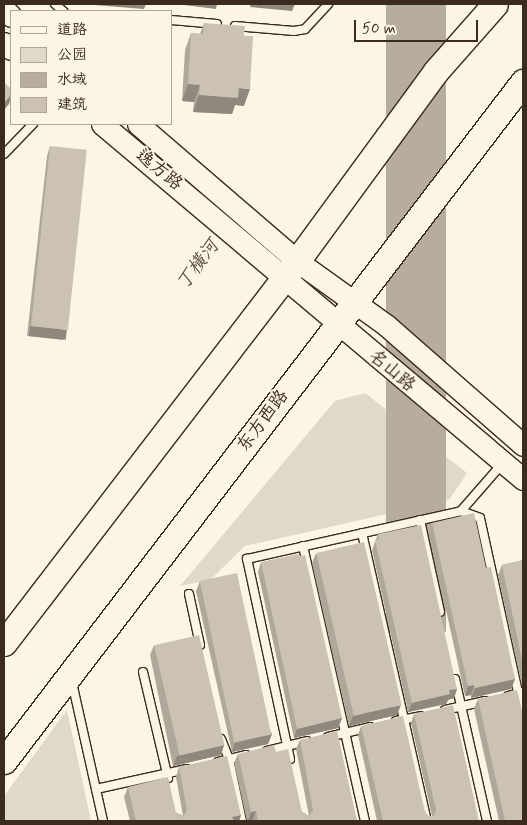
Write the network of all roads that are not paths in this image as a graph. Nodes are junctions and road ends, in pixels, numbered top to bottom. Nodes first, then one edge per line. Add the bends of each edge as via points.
1 (328, 4) edge
2 (495, 4) edge
3 (172, 20) edge
4 (523, 82) edge
5 (32, 125) edge
6 (103, 125) edge
7 (139, 125) edge
8 (4, 154) edge
9 (222, 209) junction
10 (290, 269) junction
11 (352, 303) junction
12 (337, 323) junction
13 (523, 446) edge
14 (503, 463) junction
15 (523, 479) edge
16 (461, 511) junction
17 (420, 520) junction
18 (362, 533) junction
19 (303, 546) junction
20 (188, 594) dead end
21 (443, 623) edge
22 (4, 643) edge
23 (201, 652) edge
24 (453, 669) edge
25 (143, 672) dead end
26 (71, 674) junction
27 (521, 693) edge
28 (461, 706) junction
29 (523, 716) edge
30 (404, 719) junction
31 (387, 723) edge
32 (379, 725) edge
33 (218, 730) edge
34 (345, 733) junction
35 (287, 746) junction
36 (229, 759) junction
37 (4, 761) edge
38 (211, 763) edge
39 (291, 765) edge
40 (194, 767) edge
41 (167, 773) junction
42 (169, 783) edge
43 (96, 789) junction
44 (103, 821) edge
45 (242, 821) edge
46 (365, 821) edge
47 (427, 821) edge
48 (487, 821) edge

1 - 3 lane via 305,29 294,31
2 - 10 main road via 436,71
4 - 11 main road, 东方西路
5 - 8 lane
6 - 9 street, 逸方路
7 - 9 street, 逸方路
9 - 10 street
10 - 11 street, 名山路
10 - 12 street, 名山路
10 - 22 main road
11 - 12 main road, 东方西路
11 - 13 street, 名山路 via 386,325
12 - 14 street, 名山路
12 - 26 main road, 东方西路
14 - 15 street, 名山路
14 - 16 lane
16 - 17 lane
16 - 27 lane via 480,518
17 - 18 lane
17 - 21 lane
18 - 19 lane
18 - 30 lane
19 - 34 lane
19 - 35 lane via 247,559
20 - 23 lane
24 - 28 lane
25 - 41 lane
26 - 37 main road, 东方西路
26 - 43 lane
27 - 28 lane
27 - 29 lane
28 - 30 lane
28 - 48 lane
30 - 31 lane
30 - 47 lane
32 - 34 lane
33 - 36 lane
34 - 35 lane
34 - 46 lane
35 - 36 lane
35 - 39 lane
36 - 38 lane
36 - 45 lane
40 - 41 lane
41 - 42 lane
41 - 43 lane
43 - 44 lane

